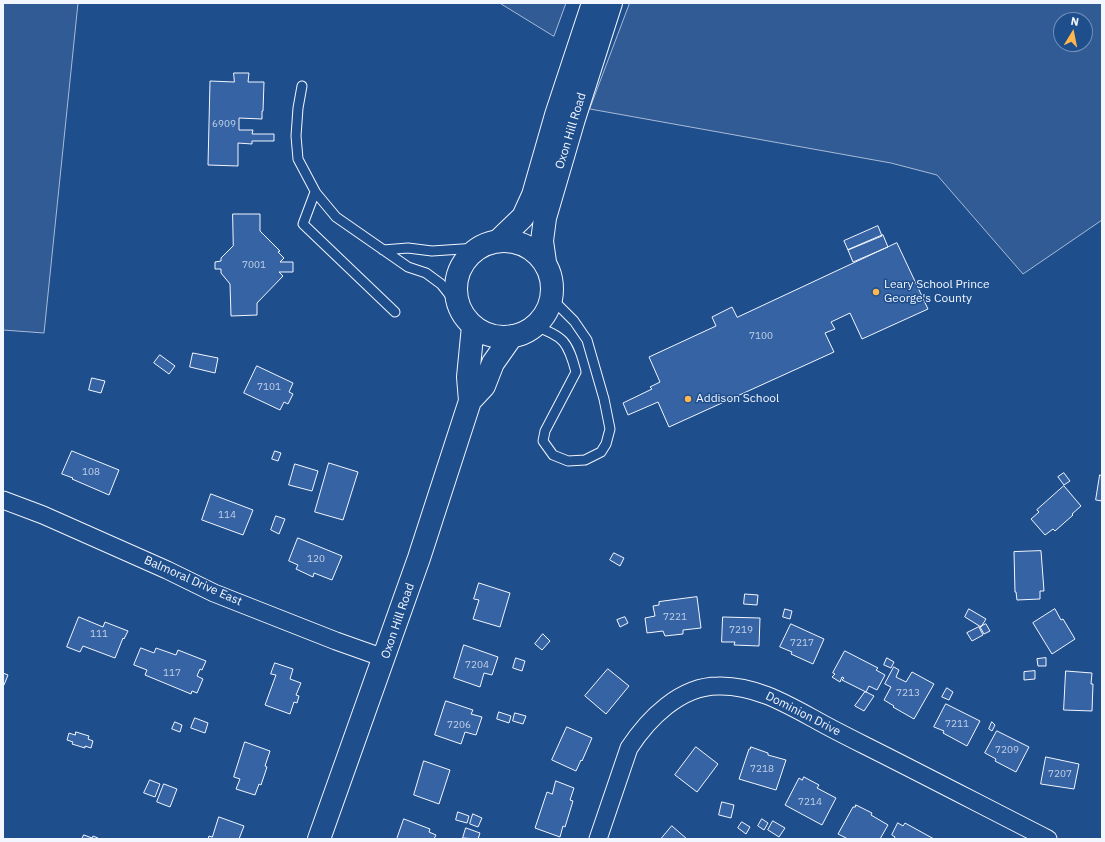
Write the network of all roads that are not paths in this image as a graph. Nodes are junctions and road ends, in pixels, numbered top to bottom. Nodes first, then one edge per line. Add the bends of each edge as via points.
1 (593, 3) edge
2 (611, 3) edge
3 (302, 86) dead end
4 (315, 192) junction
5 (498, 241) junction
6 (477, 248) junction
7 (383, 250) junction
8 (545, 262) junction
9 (552, 299) junction
10 (460, 308) junction
11 (395, 312) dead end
12 (473, 326) junction
13 (534, 326) junction
14 (512, 336) junction
15 (470, 400) junction
16 (3, 500) edge
17 (384, 658) junction
18 (319, 839) edge
19 (598, 839) edge
20 (1048, 839) edge

1 - 5 main road, Oxon Hill Road via 533,195 523,217
2 - 8 main road, Oxon Hill Road via 545,218 542,242
3 - 4 lane via 296,136 298,159
4 - 7 lane via 336,217
4 - 11 lane via 303,224
5 - 6 main road
5 - 8 main road via 521,244 532,249
6 - 7 lane via 432,251 408,248
6 - 10 main road via 462,265 456,286
7 - 10 lane via 408,267 426,273 441,284
8 - 9 main road via 552,280
9 - 13 main road via 544,316
9 - 13 lane via 574,321 587,340 604,399 610,429 606,444 601,452 585,460 568,461 553,455 543,441 545,431 576,372 570,349 551,332
10 - 12 main road
12 - 14 main road via 493,336
12 - 15 main road, Oxon Hill Road via 468,377
13 - 14 main road
14 - 15 main road, Oxon Hill Road via 493,363 484,386
15 - 17 main road, Oxon Hill Road via 432,521
16 - 17 street, Balmoral Drive East via 43,515 214,593
17 - 18 main road, Oxon Hill Road
19 - 20 street, Dominion Drive via 629,748 637,735 676,699 696,690 717,686 744,688 783,702

